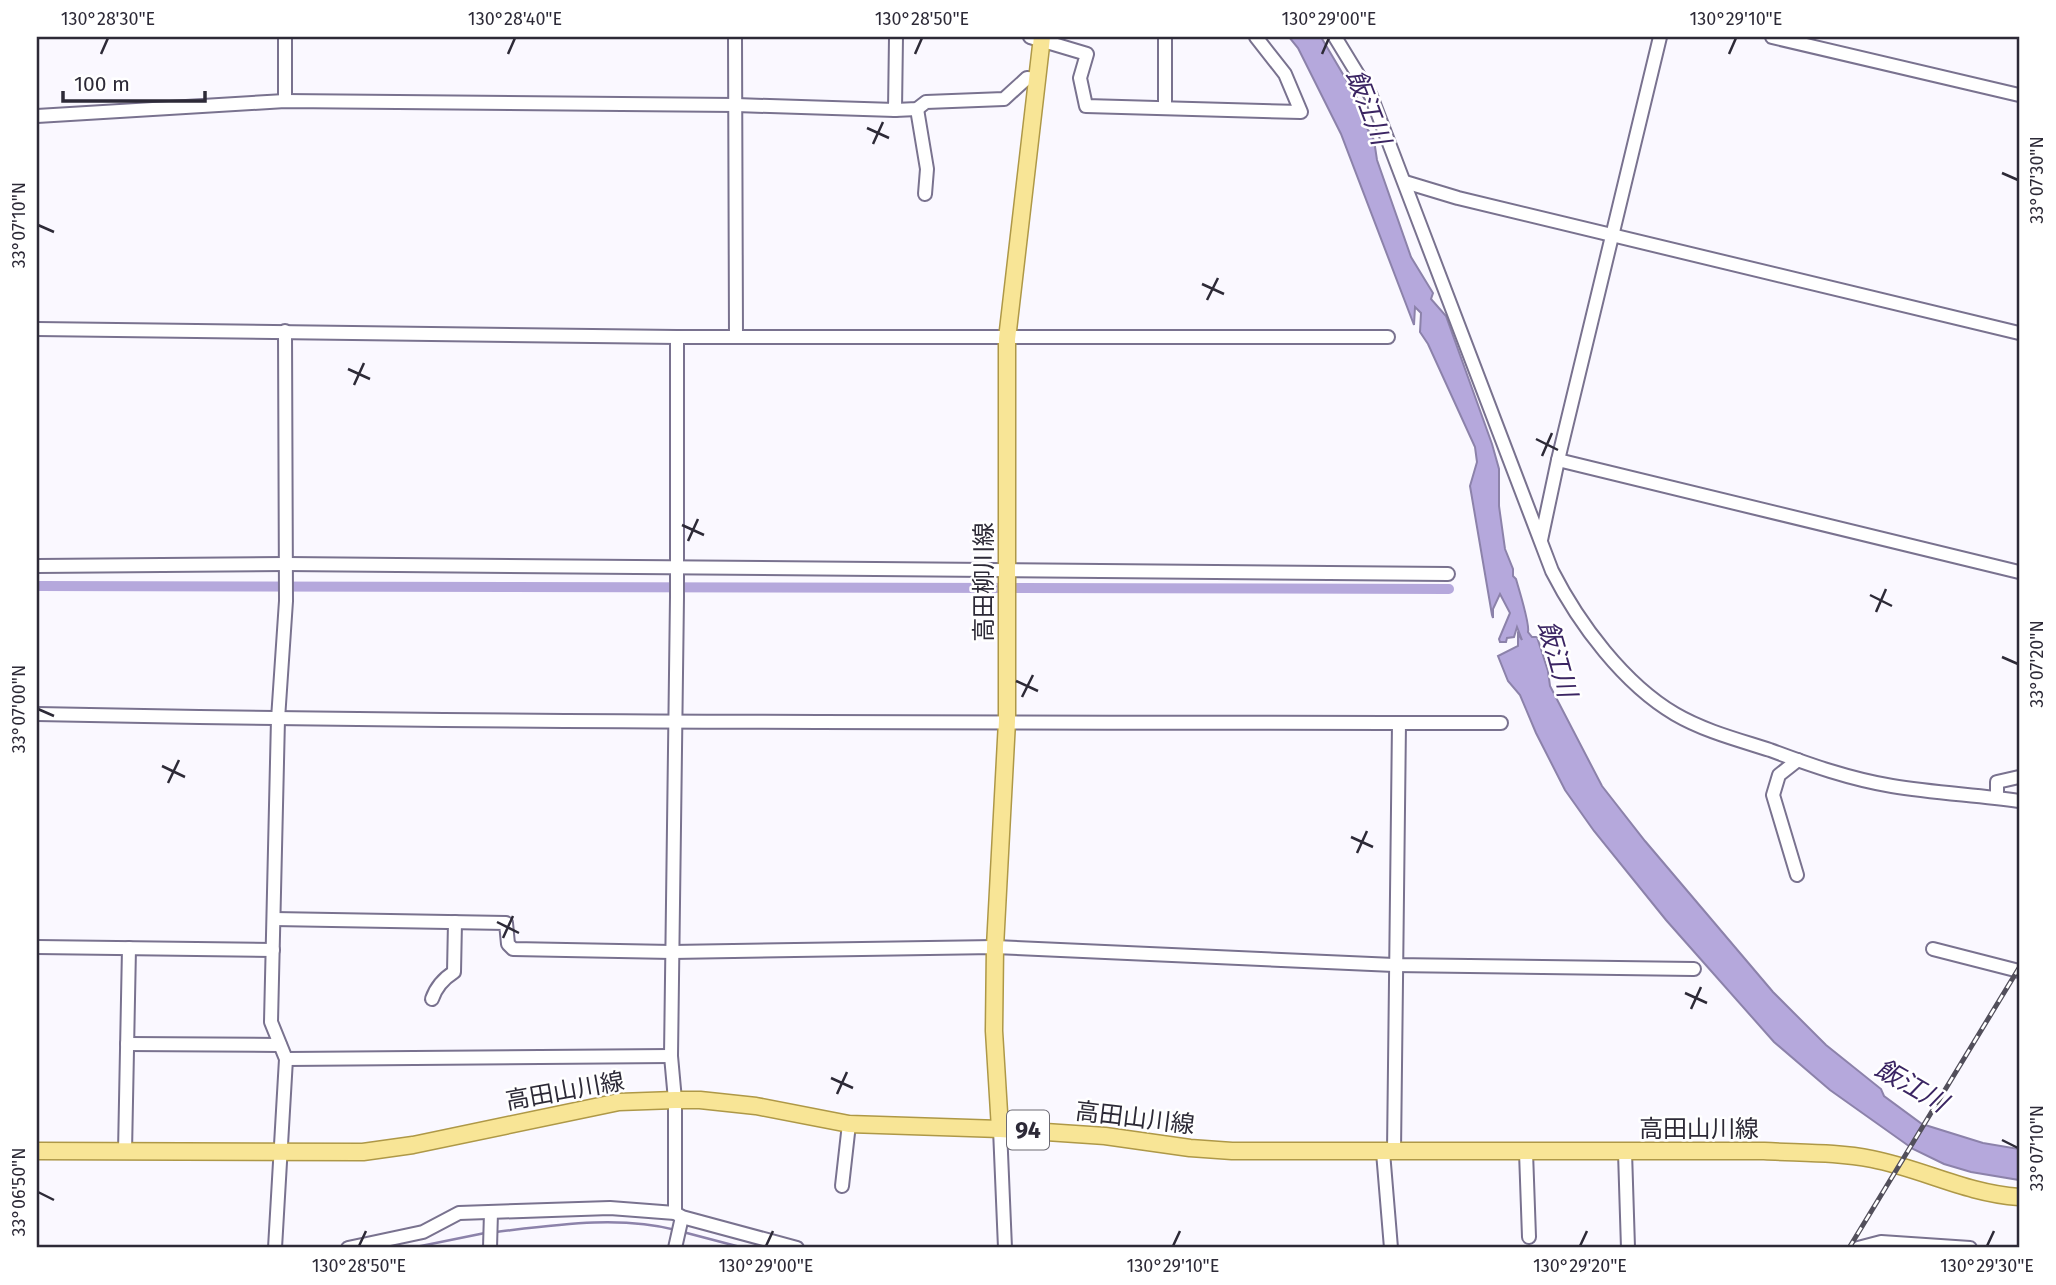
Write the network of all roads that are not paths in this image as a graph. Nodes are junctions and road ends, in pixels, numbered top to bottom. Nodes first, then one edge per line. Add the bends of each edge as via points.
1 (285, 37) edge
2 (735, 37) edge
3 (896, 37) edge
4 (1165, 37) edge
5 (1256, 37) edge
6 (1335, 37) edge
7 (1660, 37) edge
8 (1772, 37) edge
9 (1035, 38) edge
10 (1038, 79) junction
11 (2019, 95) edge
12 (285, 101) junction
13 (736, 105) junction
14 (1166, 108) junction
15 (917, 109) junction
16 (895, 110) junction
17 (37, 116) edge
18 (1405, 181) junction
19 (925, 194) dead end
20 (1612, 235) junction
21 (37, 329) edge
22 (285, 331) junction
23 (2019, 333) edge
24 (677, 337) junction
25 (736, 337) junction
26 (1388, 337) dead end
27 (1007, 339) junction
28 (1558, 460) junction
29 (1541, 540) junction
30 (37, 566) edge
31 (286, 568) junction
32 (676, 571) junction
33 (2019, 572) edge
34 (1006, 573) junction
35 (1448, 574) dead end
36 (37, 715) edge
37 (278, 719) junction
38 (1007, 721) junction
39 (676, 723) junction
40 (1399, 723) junction
41 (1501, 723) dead end
42 (1798, 760) junction
43 (2019, 777) edge
44 (1997, 797) junction
45 (2019, 801) edge
46 (1797, 875) dead end
47 (274, 919) junction
48 (455, 922) junction
49 (37, 947) edge
50 (995, 947) junction
51 (129, 948) junction
52 (1933, 949) dead end
53 (273, 950) junction
54 (671, 952) junction
55 (1394, 965) junction
56 (1694, 969) dead end
57 (2019, 971) edge
58 (432, 999) dead end
59 (127, 1044) junction
60 (280, 1045) junction
61 (671, 1056) junction
62 (286, 1059) junction
63 (675, 1100) junction
64 (849, 1124) junction
65 (1000, 1129) junction
66 (37, 1152) edge
67 (125, 1152) junction
68 (280, 1152) junction
69 (1389, 1152) junction
70 (1526, 1152) junction
71 (1625, 1152) junction
72 (842, 1185) dead end
73 (2019, 1197) edge
74 (491, 1212) junction
75 (679, 1215) junction
76 (1529, 1237) dead end
77 (1880, 1245) edge
78 (275, 1248) edge
79 (348, 1248) edge
80 (490, 1248) edge
81 (675, 1248) edge
82 (797, 1248) edge
83 (1005, 1248) edge
84 (1391, 1248) edge
85 (1628, 1248) edge
86 (1858, 1248) edge
87 (1970, 1248) edge

1 - 12 street
2 - 13 street
3 - 16 street
4 - 14 street
5 - 14 street via 1285,74 1301,112
6 - 18 street via 1371,96
7 - 20 street
8 - 11 street
9 - 10 main road, 高田柳川線
9 - 14 street via 1087,54 1080,78 1086,106
10 - 15 street via 1027,78 1004,99 926,102
10 - 27 main road, 高田柳川線
12 - 13 street
12 - 17 street
13 - 16 street
13 - 25 street
15 - 16 street
15 - 19 street via 925,147
18 - 20 street
18 - 29 street
20 - 23 street
20 - 28 street
21 - 22 street
22 - 24 street
22 - 31 street
24 - 25 street
24 - 32 street
25 - 27 street
26 - 27 street
27 - 34 main road, 高田柳川線
28 - 29 street
28 - 33 street
29 - 42 street via 1552,571 1576,612 1626,676 1647,695 1699,726
30 - 31 street
31 - 32 street
31 - 37 street
32 - 34 street
32 - 39 street
34 - 35 street
34 - 38 main road, 高田柳川線
36 - 37 street
37 - 39 street
37 - 47 street
38 - 39 street
38 - 40 street
38 - 50 main road, 高田柳川線
39 - 54 street
40 - 41 street
40 - 55 street
42 - 44 street via 1891,786
42 - 46 street via 1779,775 1773,795
43 - 44 street via 1997,782
44 - 45 street
47 - 48 street
47 - 53 street
48 - 54 street via 506,923 508,944 513,949
48 - 58 street via 454,972
49 - 51 street
50 - 54 street
50 - 55 street
50 - 65 main road, 高田柳川線
51 - 53 street
51 - 59 street
52 - 57 street
53 - 60 street via 271,1022
54 - 61 street
55 - 56 street
55 - 69 street
59 - 60 street
59 - 67 street
60 - 62 street
61 - 62 street
61 - 63 street
62 - 68 street
63 - 64 main road, 高田山川線 / 94 via 755,1106
63 - 68 main road, 高田山川線 / 94 via 619,1102 363,1152
63 - 75 street
64 - 65 main road, 高田山川線 / 94
64 - 72 street
65 - 69 main road, 高田山川線 / 94 via 1232,1152
65 - 83 street
66 - 67 main road, 高田山川線 / 94
67 - 68 main road, 高田山川線 / 94
68 - 78 street
69 - 70 main road, 高田山川線 / 94
69 - 84 street
70 - 71 main road, 高田山川線 / 94
70 - 76 street
71 - 73 main road, 高田山川線 / 94 via 1843,1155
71 - 85 street
74 - 75 street via 610,1209
74 - 79 street via 459,1213 423,1232
74 - 80 street
75 - 81 street
75 - 82 street
77 - 86 street
77 - 87 street

